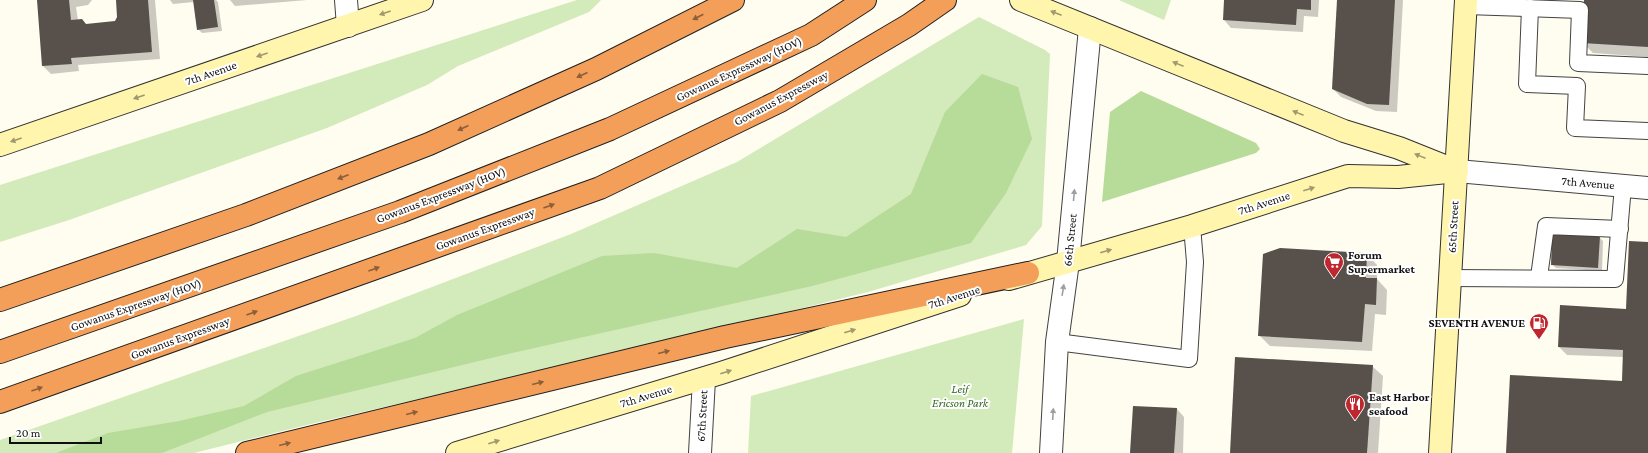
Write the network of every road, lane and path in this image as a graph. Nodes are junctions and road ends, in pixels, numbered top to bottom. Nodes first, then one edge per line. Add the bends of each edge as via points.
1 (346, 0) edge
2 (422, 0) edge
3 (733, 0) edge
4 (865, 0) edge
5 (945, 0) edge
6 (1021, 0) edge
7 (1466, 3) edge
8 (1530, 8) junction
9 (348, 26) junction
10 (1090, 28) junction
11 (1578, 63) junction
12 (1648, 66) edge
13 (1577, 86) junction
14 (1648, 131) edge
15 (0, 145) edge
16 (1456, 171) junction
17 (1623, 186) junction
18 (1648, 188) edge
19 (1192, 226) junction
20 (1620, 229) junction
21 (1068, 262) junction
22 (1028, 273) junction
23 (1539, 277) junction
24 (1450, 278) junction
25 (0, 300) edge
26 (1057, 342) junction
27 (0, 352) edge
28 (704, 379) junction
29 (0, 402) edge
30 (248, 453) edge
31 (457, 453) edge
32 (700, 453) edge
33 (1051, 453) edge
34 (1440, 453) edge

1 - 9 street
2 -> 9 main road, 7th Avenue
3 -> 25 highway via 596,69 429,144 246,215
4 - 27 highway, Gowanus Expressway (HOV) via 810,35 610,129 400,212
29 -> 5 highway, Gowanus Expressway via 600,188 780,101 909,25
10 -> 6 main road, 7th Avenue
7 - 8 lane
7 - 16 main road, 65th Street
8 - 11 lane via 1580,10
8 - 13 lane via 1527,84
9 -> 15 main road, 7th Avenue
16 -> 10 main road, 7th Avenue via 1399,148 1344,131
21 -> 10 street, 66th Street
11 - 12 lane
11 - 13 lane
13 - 14 lane via 1575,128
16 - 17 street, 7th Avenue
19 -> 16 main road, 7th Avenue via 1348,176 1398,176
16 - 24 main road, 65th Street
17 - 18 street, 7th Avenue
17 - 20 lane
21 -> 19 main road, 7th Avenue
19 - 26 lane via 1194,262 1189,359
20 - 23 lane via 1546,226
20 - 23 lane via 1615,279
21 - 22 main road, 7th Avenue
26 -> 21 street, 66th Street
28 -> 22 main road, 7th Avenue
30 -> 22 highway via 725,337
23 - 24 lane
24 - 34 main road, 65th Street
33 -> 26 street, 66th Street
31 -> 28 main road, 7th Avenue
28 - 32 street, 67th Street

